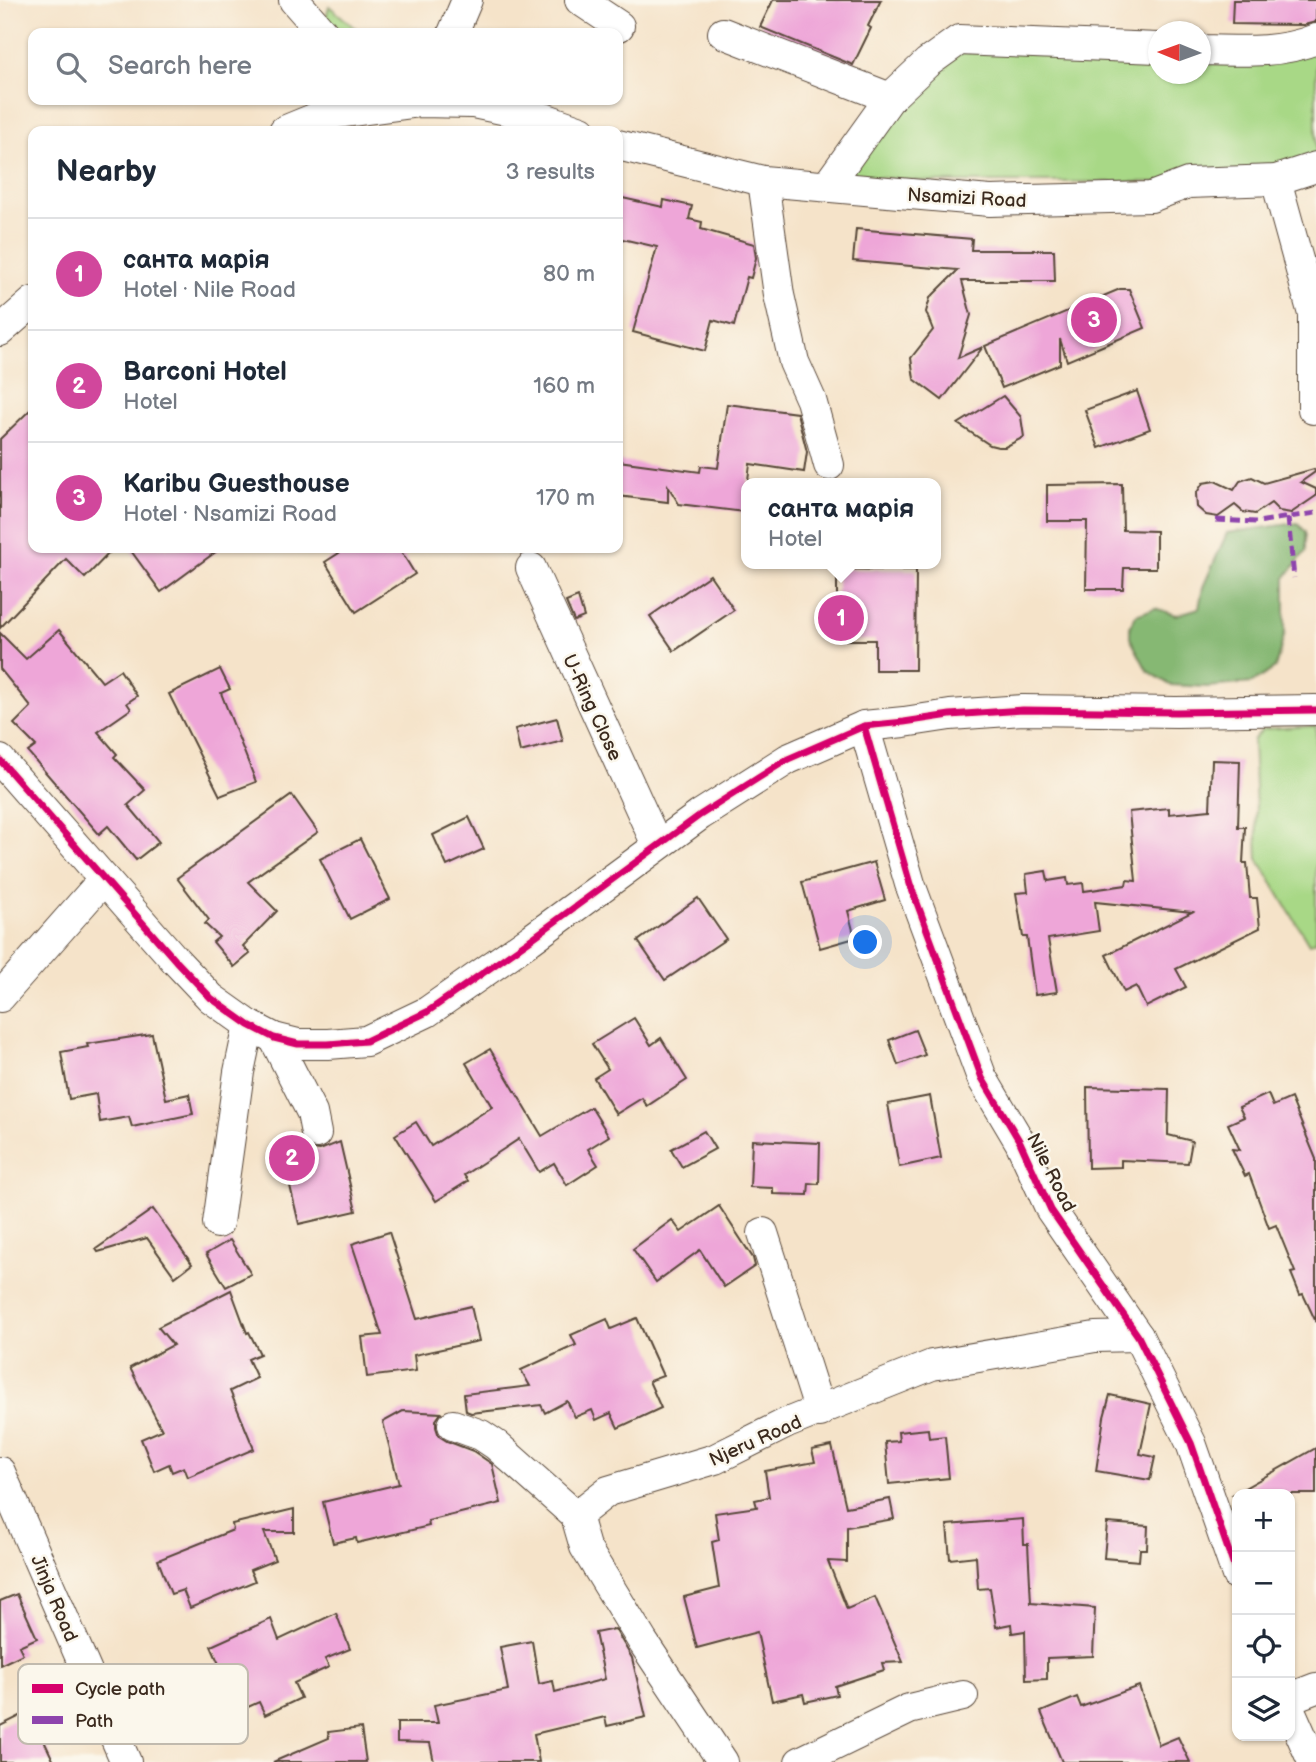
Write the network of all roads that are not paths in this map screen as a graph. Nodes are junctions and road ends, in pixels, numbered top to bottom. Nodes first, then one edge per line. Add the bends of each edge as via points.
1 (293, 0) edge
2 (467, 0) edge
3 (580, 0) edge
4 (619, 26) dead end
5 (318, 28) edge
6 (455, 28) edge
7 (723, 33) dead end
8 (1316, 39) edge
9 (1148, 48) edge
10 (1211, 50) edge
11 (890, 98) junction
12 (367, 105) edge
13 (481, 105) edge
14 (332, 107) edge
15 (295, 126) edge
16 (567, 126) edge
17 (623, 146) edge
18 (1316, 167) edge
19 (1276, 180) junction
20 (763, 181) junction
21 (827, 186) junction
22 (28, 306) edge
23 (0, 331) edge
24 (1313, 409) dead end
25 (829, 465) dead end
26 (531, 568) dead end
27 (1316, 710) edge
28 (864, 726) junction
29 (0, 760) edge
30 (657, 845) junction
31 (104, 878) junction
32 (0, 996) edge
33 (261, 1032) junction
34 (316, 1133) dead end
35 (218, 1223) dead end
36 (763, 1233) dead end
37 (1138, 1336) junction
38 (820, 1412) junction
39 (453, 1425) dead end
40 (0, 1472) edge
41 (576, 1516) junction
42 (1232, 1561) edge
43 (83, 1664) edge
44 (1316, 1688) edge
45 (963, 1696) dead end
46 (1295, 1696) edge
47 (1295, 1721) edge
48 (118, 1744) edge
49 (126, 1762) edge
50 (723, 1762) edge
51 (800, 1762) edge
52 (1313, 1762) edge

1 - 5 street
2 - 6 street
3 - 4 street
7 - 11 street
8 - 10 street via 1260,52
9 - 11 street via 959,40
11 - 21 street
12 - 14 street
13 - 16 street
14 - 15 street
17 - 20 street, Nsamizi Road
18 - 19 street, Nsamizi Road
19 - 21 street, Nsamizi Road via 1188,183 1152,197 990,201
19 - 24 street via 1313,314
20 - 21 street, Nsamizi Road
20 - 25 street via 794,362 811,400
22 - 23 street
26 - 30 street, U-Ring Close
27 - 28 street via 1023,710
28 - 30 street via 788,758
28 - 37 street, Nile Road via 910,884 982,1078 1020,1142 1051,1210
29 - 31 street
30 - 33 street via 427,1012 366,1041 298,1044
31 - 32 street
31 - 33 street via 211,998
33 - 34 street via 312,1113
33 - 35 street via 239,1072
36 - 38 street
37 - 38 street, Njeru Road via 1095,1337 932,1365
37 - 42 street, Nile Road via 1191,1443
38 - 41 street, Njeru Road via 715,1459 607,1491
39 - 41 street via 496,1445
40 - 43 street, Jinja Road
41 - 50 street via 585,1547
44 - 46 street
45 - 51 street via 909,1709
47 - 52 street
48 - 49 street, Jinja Road

